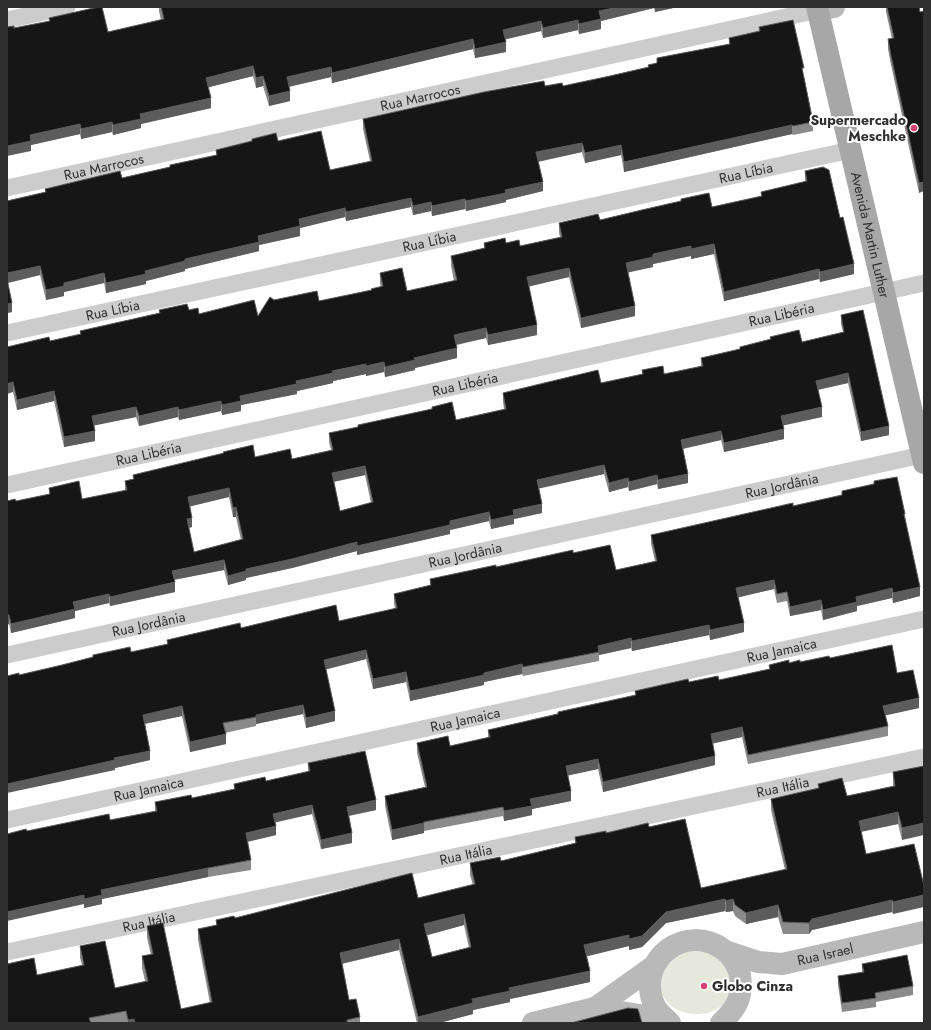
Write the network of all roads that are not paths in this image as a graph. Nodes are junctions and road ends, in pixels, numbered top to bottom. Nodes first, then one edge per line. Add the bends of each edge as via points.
1 (67, 7) edge
2 (823, 8) edge
3 (7, 20) edge
4 (851, 150) junction
5 (7, 188) edge
6 (924, 283) edge
7 (885, 292) junction
8 (7, 333) edge
9 (923, 457) edge
10 (7, 485) edge
11 (924, 619) edge
12 (7, 655) edge
13 (924, 757) edge
14 (7, 820) edge
15 (924, 932) edge
16 (7, 952) edge
17 (728, 952) junction
18 (654, 966) junction
19 (595, 1008) junction
20 (668, 1021) edge
21 (532, 1023) edge
22 (721, 1023) edge

1 - 3 street
2 - 4 main road, Avenida Martin Luther
2 - 5 street, Rua Marrocos
4 - 7 main road, Avenida Martin Luther
4 - 8 street, Rua Líbia
6 - 7 street, Rua Libéria
7 - 9 main road, Avenida Martin Luther
7 - 10 street, Rua Libéria
9 - 12 street, Rua Jordânia
11 - 14 street, Rua Jamaica
13 - 16 street, Rua Itália
15 - 17 street, Rua Israel via 782,964 758,962
17 - 18 street, Rua Israel via 706,940 682,942 670,947
17 - 22 street via 739,970 741,988 731,1014
18 - 19 street
18 - 20 street via 650,978 653,1003
19 - 20 street
19 - 21 street

